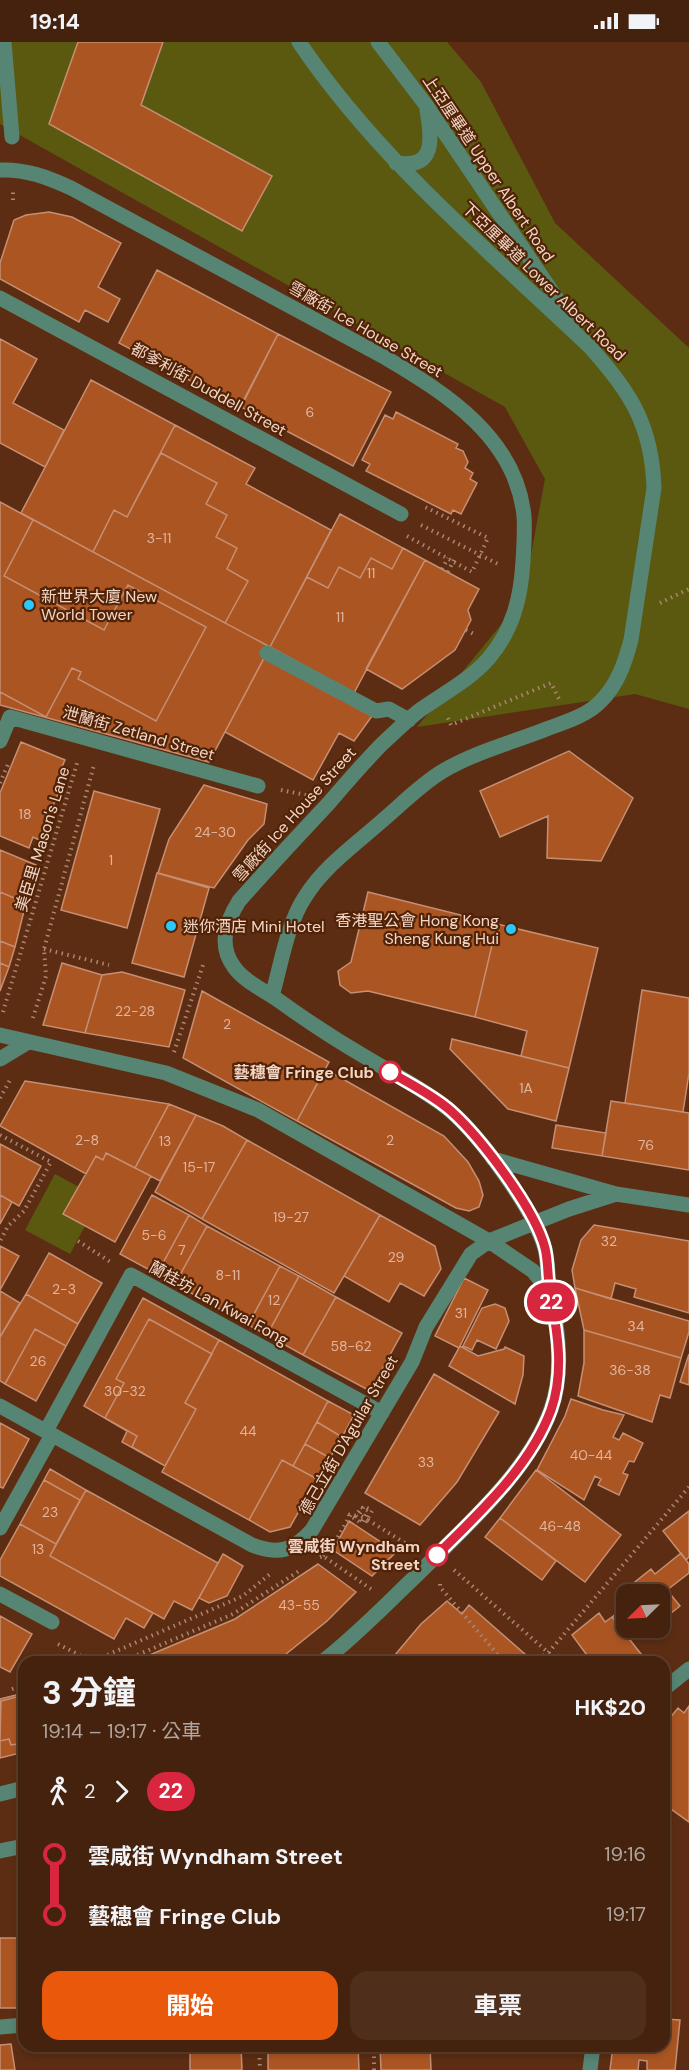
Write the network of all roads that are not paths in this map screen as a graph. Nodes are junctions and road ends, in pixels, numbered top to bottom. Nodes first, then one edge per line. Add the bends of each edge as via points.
1 (4, 42) edge
2 (299, 42) edge
3 (378, 42) edge
4 (426, 105) junction
5 (12, 137) dead end
6 (396, 163) junction
7 (0, 170) edge
8 (0, 298) edge
9 (589, 346) junction
10 (401, 514) dead end
11 (267, 653) dead end
12 (409, 720) junction
13 (0, 741) edge
14 (258, 786) dead end
15 (272, 996) junction
16 (0, 1035) edge
17 (28, 1042) junction
18 (0, 1059) edge
19 (493, 1159) junction
20 (616, 1194) junction
21 (689, 1205) edge
22 (535, 1222) junction
23 (489, 1241) junction
24 (549, 1291) junction
25 (0, 1406) edge
26 (382, 1413) junction
27 (49, 1433) junction
28 (0, 1528) edge
29 (0, 1594) edge
30 (52, 1622) dead end
31 (329, 1656) edge
32 (689, 1670) edge
33 (670, 1684) edge
34 (18, 1790) edge
35 (0, 1794) edge
36 (18, 1847) edge
37 (0, 1851) edge
38 (18, 2026) edge
39 (0, 2027) edge
40 (592, 2052) edge
41 (590, 2070) edge

1 - 5 street
2 - 6 street, 下亞厘畢道 Lower Albert Road via 339,97
3 - 4 street, 上亞厘畢道 Upper Albert Road
4 - 6 street via 432,142 427,153 414,164
4 - 9 street, 上亞厘畢道 Upper Albert Road
6 - 9 street, 下亞厘畢道 Lower Albert Road
7 - 12 street, 雪廠街 Ice House Street via 27,171 70,188 410,372 458,405 488,433 510,471 524,515 523,565 516,612 510,628 487,659
8 - 10 street, 都爹利街 Duddell Street
9 - 15 street, 下亞厘畢道 Lower Albert Road via 628,395 645,428 653,466 654,488 636,614 619,676 600,703 586,712 443,771 332,865 314,884 297,913
11 - 12 street via 375,711 389,709
12 - 15 street, 雪廠街 Ice House Street via 369,758 231,914 226,925 227,955 238,972
13 - 14 street, 泄蘭街 Zetland Street via 10,717 68,727 85,736
15 - 19 street via 429,1095 458,1118
16 - 17 street
17 - 18 street
17 - 23 street via 166,1073 258,1110
19 - 20 street
19 - 22 street
20 - 21 street
20 - 22 street
22 - 23 street
22 - 24 street via 545,1247
23 - 24 street via 533,1271
23 - 26 street, 德己立街 D'Aguilar Street via 471,1254 461,1268
24 - 31 street via 559,1370 551,1408 529,1452 473,1519
25 - 27 street, 德己立街 D'Aguilar Street
26 - 27 street, 德己立街 D'Aguilar Street via 312,1530 303,1541 278,1551 252,1545
26 - 27 street, 蘭桂坊 Lan Kwai Fong via 131,1275
27 - 28 street, 蘭桂坊 Lan Kwai Fong
29 - 30 street
32 - 33 street
34 - 35 street
36 - 37 street
38 - 39 street
40 - 41 street

